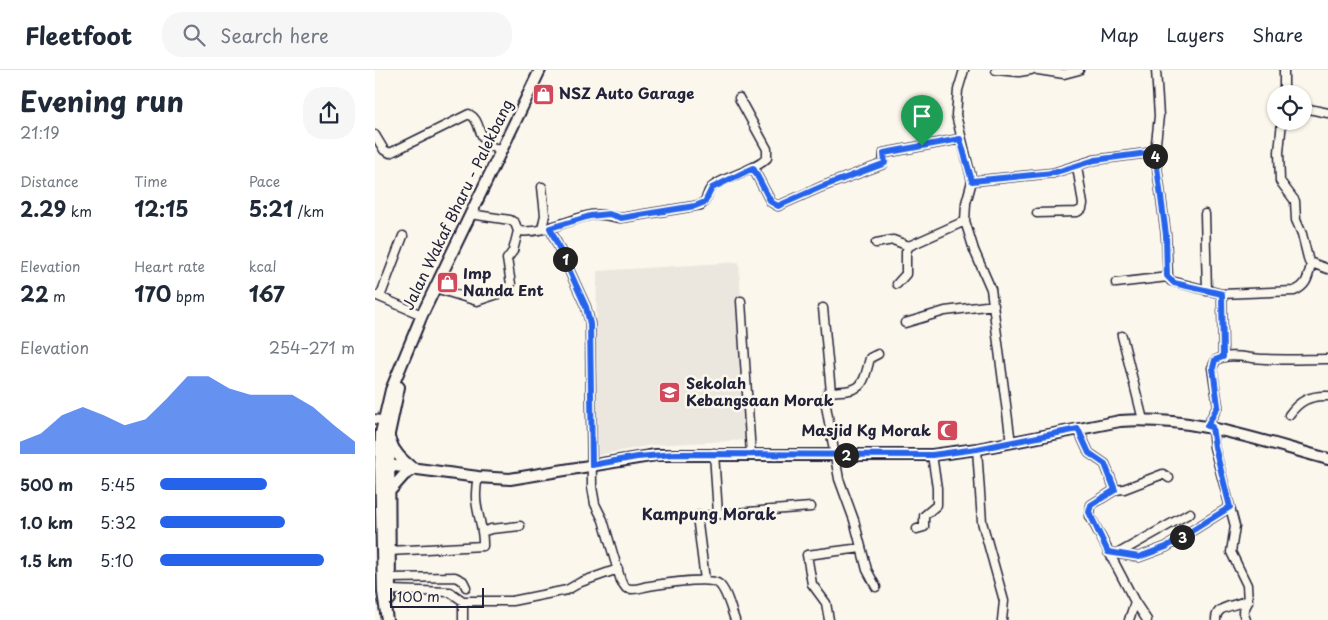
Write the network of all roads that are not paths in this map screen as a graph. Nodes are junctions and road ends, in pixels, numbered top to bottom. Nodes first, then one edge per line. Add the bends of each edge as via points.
1 (540, 70) edge
2 (964, 70) edge
3 (996, 70) edge
4 (1031, 70) edge
5 (1038, 70) edge
6 (1079, 70) edge
7 (1156, 70) edge
8 (1284, 70) edge
9 (1284, 85) edge
10 (739, 98) dead end
11 (1312, 110) edge
12 (1328, 113) edge
13 (1281, 130) edge
14 (375, 134) edge
15 (960, 139) junction
16 (500, 151) junction
17 (1155, 152) junction
18 (1077, 166) junction
19 (753, 168) junction
20 (972, 181) junction
21 (542, 187) dead end
22 (1037, 213) dead end
23 (470, 214) junction
24 (1205, 214) dead end
25 (965, 221) junction
26 (546, 228) junction
27 (518, 230) junction
28 (403, 236) dead end
29 (876, 243) dead end
30 (909, 246) junction
31 (1311, 265) junction
32 (1328, 269) edge
33 (1167, 276) junction
34 (1116, 283) dead end
35 (897, 284) dead end
36 (435, 288) junction
37 (1207, 291) junction
38 (1222, 294) junction
39 (378, 296) edge
40 (741, 301) dead end
41 (994, 305) junction
42 (823, 308) dead end
43 (422, 315) junction
44 (905, 323) dead end
45 (1122, 336) dead end
46 (878, 354) dead end
47 (1223, 357) junction
48 (1328, 358) edge
49 (831, 392) junction
50 (1328, 396) edge
51 (1289, 415) dead end
52 (1143, 420) junction
53 (383, 421) edge
54 (1209, 426) junction
55 (1078, 429) junction
56 (389, 434) junction
57 (1011, 443) junction
58 (977, 449) junction
59 (714, 453) junction
60 (751, 454) junction
61 (834, 455) junction
62 (932, 455) junction
63 (1328, 459) edge
64 (384, 465) junction
65 (592, 465) junction
66 (414, 469) junction
67 (478, 477) junction
68 (1169, 478) dead end
69 (1115, 490) junction
70 (381, 497) edge
71 (811, 507) dead end
72 (1230, 507) junction
73 (1190, 513) dead end
74 (718, 514) junction
75 (520, 526) dead end
76 (917, 529) dead end
77 (482, 532) junction
78 (861, 548) junction
79 (389, 551) junction
80 (1108, 552) junction
81 (1117, 554) junction
82 (618, 570) junction
83 (390, 578) junction
84 (705, 580) junction
85 (466, 587) dead end
86 (876, 588) dead end
87 (383, 592) edge
88 (1248, 599) junction
89 (463, 601) junction
90 (1135, 602) junction
91 (388, 620) edge
92 (463, 620) edge
93 (735, 620) edge
94 (829, 620) edge
95 (1002, 620) edge
96 (1129, 620) edge
97 (1147, 620) edge
98 (1216, 620) edge
99 (1246, 620) edge

1 - 16 main road, Jalan Wakaf Bharu - Palekbang
2 - 15 street via 957,90 956,115
3 - 4 street
5 - 6 street via 1064,74
7 - 17 street via 1159,116
8 - 9 street
10 - 19 street via 768,153 764,161
11 - 12 street
13 - 31 street via 1280,181 1295,201 1296,220
14 - 16 street via 384,150 390,153 469,114 476,120 481,138
15 - 19 street via 884,153 885,163 778,206 771,202
15 - 20 street
16 - 23 main road, Jalan Wakaf Bharu - Palekbang
17 - 18 street via 1095,160
17 - 33 street via 1166,235
18 - 20 street via 1053,173
18 - 22 street via 1082,210
19 - 26 street via 712,188 705,202 695,206 621,218 609,214 590,216
20 - 25 street
21 - 26 street
23 - 27 street via 510,220
23 - 36 main road, Jalan Wakaf Bharu - Palekbang
24 - 37 street
25 - 30 street
25 - 41 street
26 - 27 street
26 - 65 street via 586,307 590,324
27 - 36 street via 507,259 511,284 504,292 473,301
28 - 39 street
29 - 30 street via 893,240
30 - 35 street via 906,272
31 - 32 street
31 - 38 street via 1306,283 1294,291
33 - 34 street
33 - 37 street via 1174,283
36 - 43 main road, Jalan Wakaf Bharu - Palekbang
37 - 38 street
38 - 47 street
39 - 43 street
40 - 60 street
41 - 44 street via 945,311
41 - 57 street
42 - 49 street
43 - 53 main road, Jalan Wakaf Bharu - Palekbang
45 - 52 street
46 - 49 street via 870,358 866,378 857,388
47 - 48 street
47 - 54 street via 1215,360 1213,365 1218,406
49 - 61 street via 825,394 825,400
50 - 51 street via 1305,399
52 - 54 main road
52 - 55 main road
53 - 56 main road, Jalan Wakaf Bharu - Palekbang
53 - 64 main road, Jalan Wakaf Bharu - Palekbang
54 - 63 main road
54 - 72 street
55 - 57 main road
55 - 69 street via 1089,453 1105,464
56 - 64 main road, Jalan Wakaf Bharu - Palekbang
56 - 66 main road via 393,448
57 - 58 main road
58 - 62 main road
58 - 95 street via 982,522 1003,601
59 - 60 main road
59 - 65 main road via 656,455
59 - 74 street
60 - 61 main road
61 - 62 main road
61 - 78 street
62 - 76 street via 937,505 925,515 924,527
64 - 66 main road
64 - 70 main road, Jalan Wakaf Bharu - Palekbang
65 - 67 main road via 523,478
65 - 82 street via 595,504
66 - 67 main road
66 - 70 main road
67 - 77 street via 476,507
68 - 69 street via 1163,474
69 - 80 street via 1091,505 1089,512
70 - 79 main road, Jalan Wakaf Bharu - Palekbang
70 - 87 main road, Jalan Wakaf Bharu - Palekbang
71 - 74 street
72 - 81 street via 1165,547 1137,558
72 - 88 street via 1235,526 1230,550 1247,582
73 - 81 street
74 - 84 street via 696,517
75 - 77 street
77 - 79 street via 483,546
78 - 86 street
78 - 94 street via 807,555 811,584 826,603
79 - 83 main road, Jalan Wakaf Bharu - Palekbang
80 - 81 street
80 - 90 street
82 - 84 street via 623,586 629,590
82 - 89 street via 567,590 511,601
83 - 85 street via 455,577
83 - 87 main road, Jalan Wakaf Bharu - Palekbang
84 - 93 street via 720,584
87 - 89 street via 444,592
87 - 91 main road, Jalan Wakaf Bharu - Palekbang
88 - 98 street via 1240,605 1220,609
88 - 99 street via 1243,612
89 - 92 street
90 - 96 street
90 - 97 street

